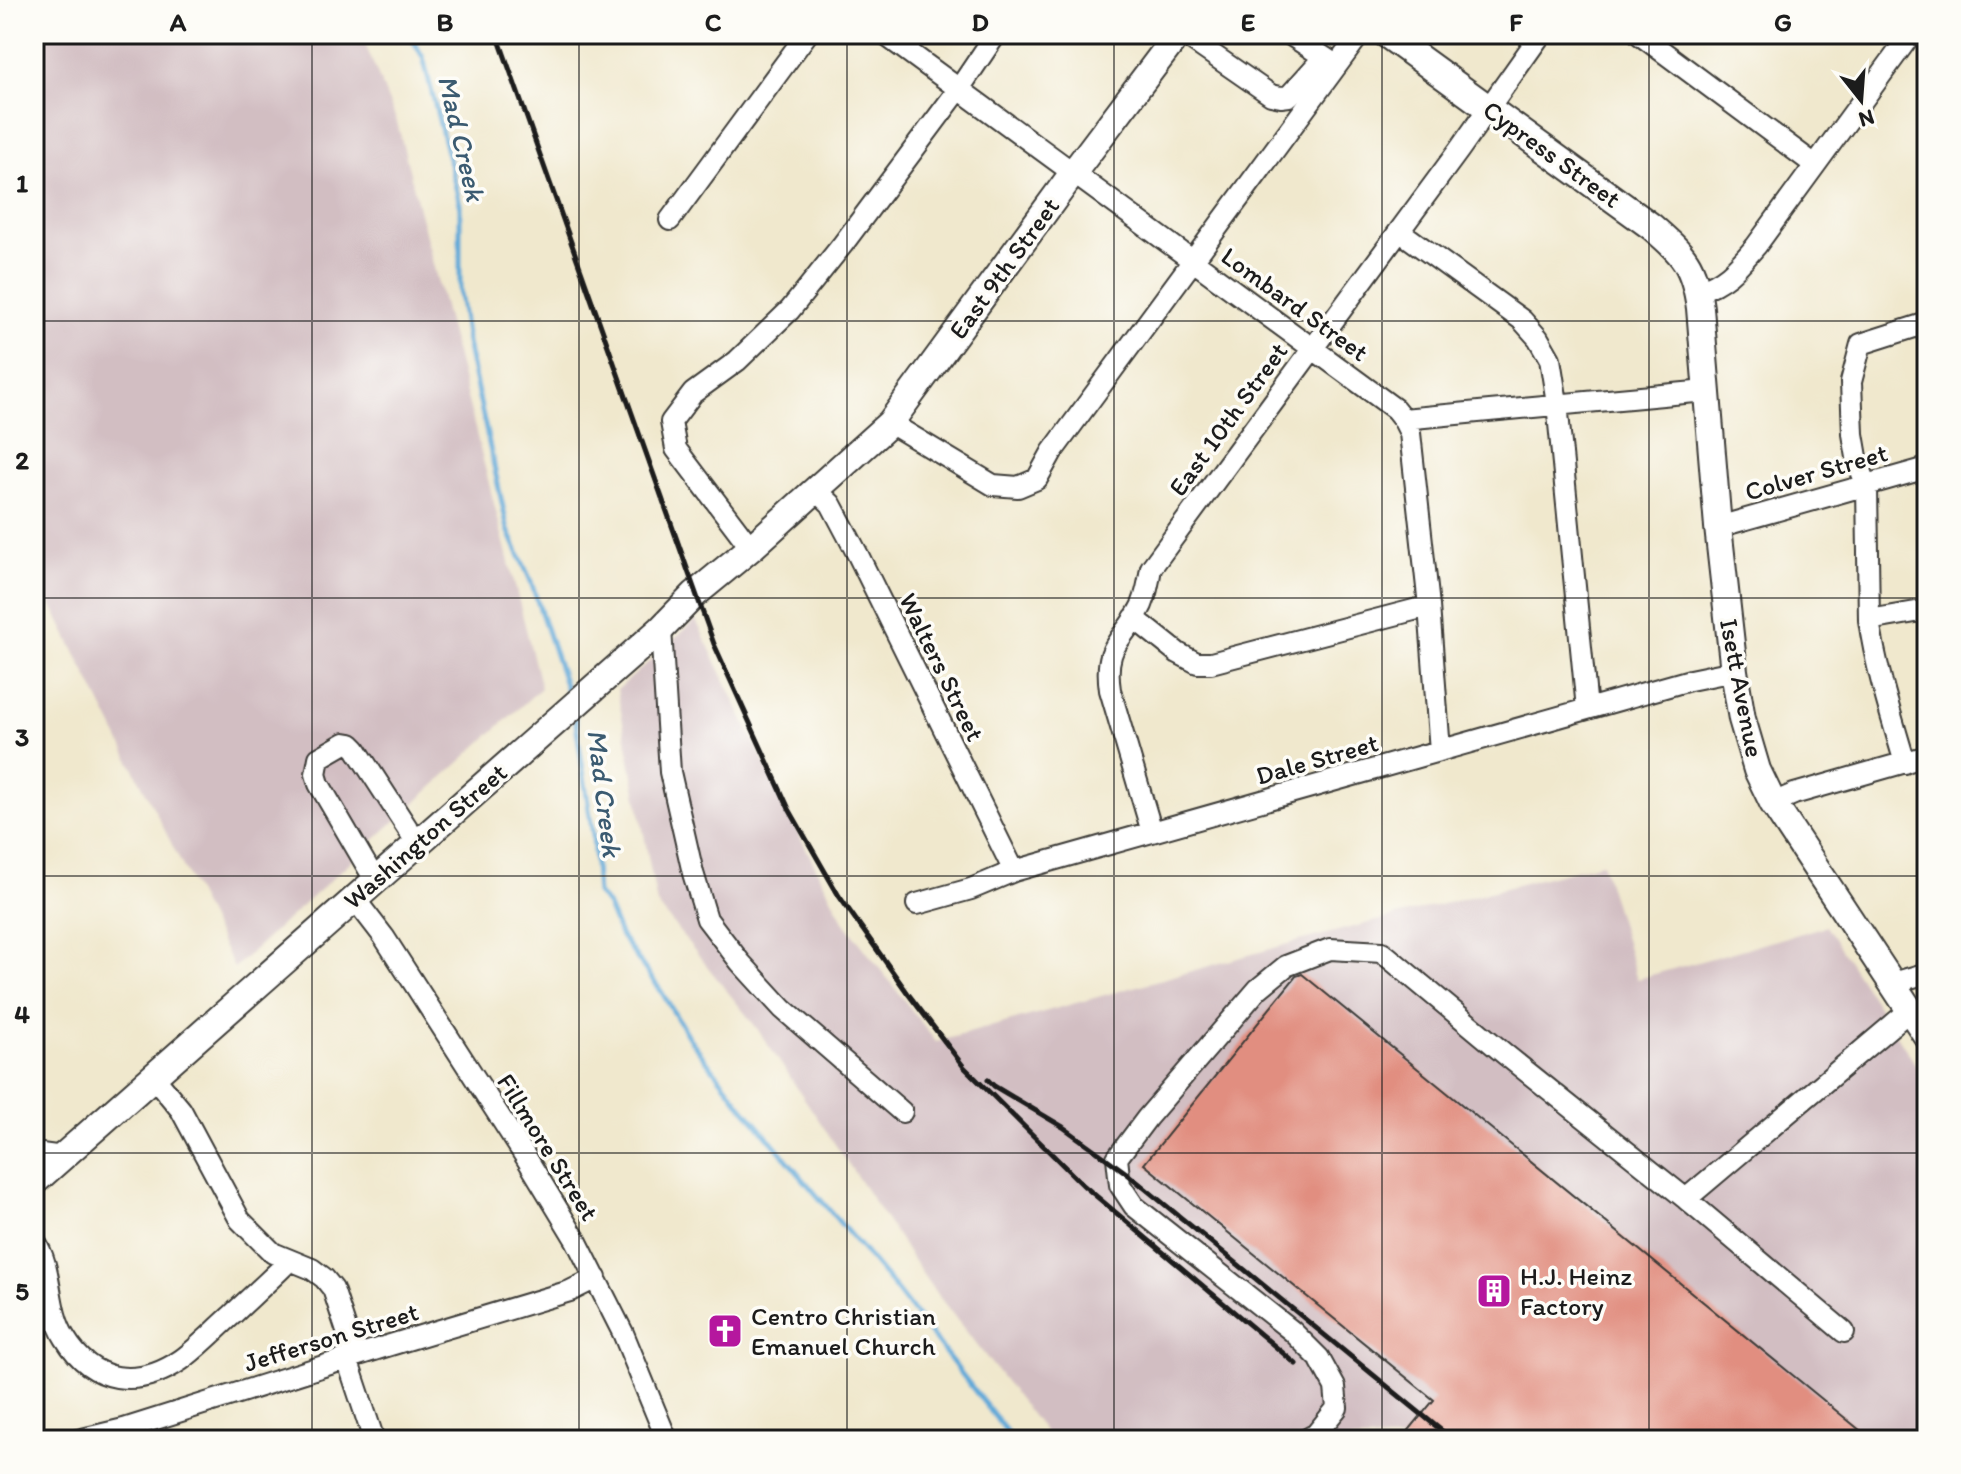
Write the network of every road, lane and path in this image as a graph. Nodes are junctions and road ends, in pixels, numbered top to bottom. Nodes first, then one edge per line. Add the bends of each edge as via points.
1 (807, 34) edge
2 (884, 34) edge
3 (996, 34) edge
4 (1180, 34) edge
5 (1289, 34) edge
6 (1360, 34) edge
7 (1386, 34) edge
8 (1541, 34) edge
9 (1639, 34) edge
10 (1900, 38) edge
11 (1330, 61) junction
12 (959, 89) junction
13 (1489, 108) junction
14 (1815, 165) junction
15 (1073, 173) junction
16 (670, 220) dead end
17 (1400, 230) junction
18 (1193, 261) junction
19 (1698, 291) junction
20 (1927, 323) edge
21 (1312, 349) junction
22 (1706, 391) junction
23 (1557, 403) junction
24 (1403, 419) junction
25 (890, 423) junction
26 (1927, 468) edge
27 (1867, 486) junction
28 (816, 490) junction
29 (1718, 527) junction
30 (751, 548) junction
31 (1429, 606) junction
32 (1927, 610) edge
33 (1134, 618) junction
34 (1869, 620) junction
35 (661, 629) junction
36 (1734, 671) junction
37 (1587, 709) junction
38 (1440, 751) junction
39 (1927, 756) edge
40 (1905, 763) junction
41 (1773, 803) junction
42 (1152, 832) junction
43 (417, 843) junction
44 (1014, 871) junction
45 (375, 880) junction
46 (354, 898) junction
47 (917, 904) dead end
48 (1927, 973) edge
49 (1893, 983) junction
50 (1910, 1010) junction
51 (1927, 1036) edge
52 (153, 1076) junction
53 (902, 1112) dead end
54 (34, 1153) edge
55 (63, 1157) junction
56 (34, 1182) edge
57 (1686, 1199) junction
58 (34, 1240) edge
59 (290, 1260) junction
60 (596, 1278) junction
61 (1844, 1332) dead end
62 (351, 1358) junction
63 (123, 1434) edge
64 (78, 1440) edge
65 (374, 1440) edge
66 (667, 1440) edge
67 (1305, 1440) edge

1 - 16 street
2 - 12 street, Lombard Street
3 - 12 street
4 - 11 street via 1281,97
4 - 15 main road, East 9th Street
5 - 11 street
6 - 11 street
7 - 13 main road, Cypress Street
8 - 13 street, East 10th Street
9 - 14 street
10 - 14 street
11 - 18 street
12 - 15 street, Lombard Street
12 - 30 street via 790,310 737,361 693,393 671,422 676,449
13 - 17 street, East 10th Street
13 - 19 main road, Cypress Street via 1652,227 1689,264
14 - 19 street via 1734,272
15 - 18 street, Lombard Street
15 - 25 main road, East 9th Street
17 - 21 street, East 10th Street
17 - 23 street via 1522,320 1550,359
18 - 21 street, Lombard Street
18 - 25 street via 1037,479 1018,487 993,485
19 - 22 main road, Isett Avenue
20 - 27 street via 1861,344 1857,354 1851,382 1853,434
21 - 24 street, Lombard Street
21 - 33 street, East 10th Street via 1151,568
22 - 23 street
22 - 29 main road, Isett Avenue
23 - 24 street
23 - 37 street
24 - 31 street via 1410,433
25 - 28 main road, East 9th Street
26 - 27 street, Colver Street
27 - 29 street, Colver Street
27 - 34 street
28 - 30 main road, Washington Street
28 - 44 street, Walters Street via 831,504 858,555
29 - 36 main road, Isett Avenue
30 - 35 main road, Washington Street
31 - 33 street via 1211,663 1197,663 1178,653
31 - 38 street
32 - 34 street
33 - 42 street, East 10th Street via 1114,644 1107,673
34 - 40 street
35 - 43 main road, Washington Street
35 - 53 street via 670,772 707,919 783,1009
36 - 37 street, Dale Street
36 - 41 main road, Isett Avenue via 1757,770
37 - 38 street, Dale Street
38 - 42 street, Dale Street
39 - 40 street
40 - 41 street
41 - 49 main road, Isett Avenue
42 - 44 street, Dale Street
43 - 45 main road, Washington Street
43 - 45 street via 351,744 319,758 319,784
44 - 47 street, Dale Street
45 - 46 main road, Washington Street
46 - 52 main road, Washington Street
46 - 60 street, Fillmore Street via 519,1146
48 - 49 street
49 - 50 main road, Isett Avenue
50 - 51 main road, Isett Avenue
50 - 57 street
52 - 55 main road, Washington Street
52 - 59 street via 181,1110 240,1220 273,1253
54 - 55 street
55 - 56 main road, Washington Street
57 - 61 street
57 - 67 street via 1382,952 1330,949 1286,966 1258,989 1147,1118 1117,1158 1117,1166 1120,1185 1134,1206 1319,1358 1335,1387 1337,1408
58 - 59 street via 66,1340 93,1369 113,1378 161,1371 183,1359
59 - 62 street via 312,1269 333,1289
60 - 62 street, Jefferson Street via 570,1291
60 - 66 street, Fillmore Street
62 - 63 street, Jefferson Street
62 - 65 street
63 - 64 street, Jefferson Street

